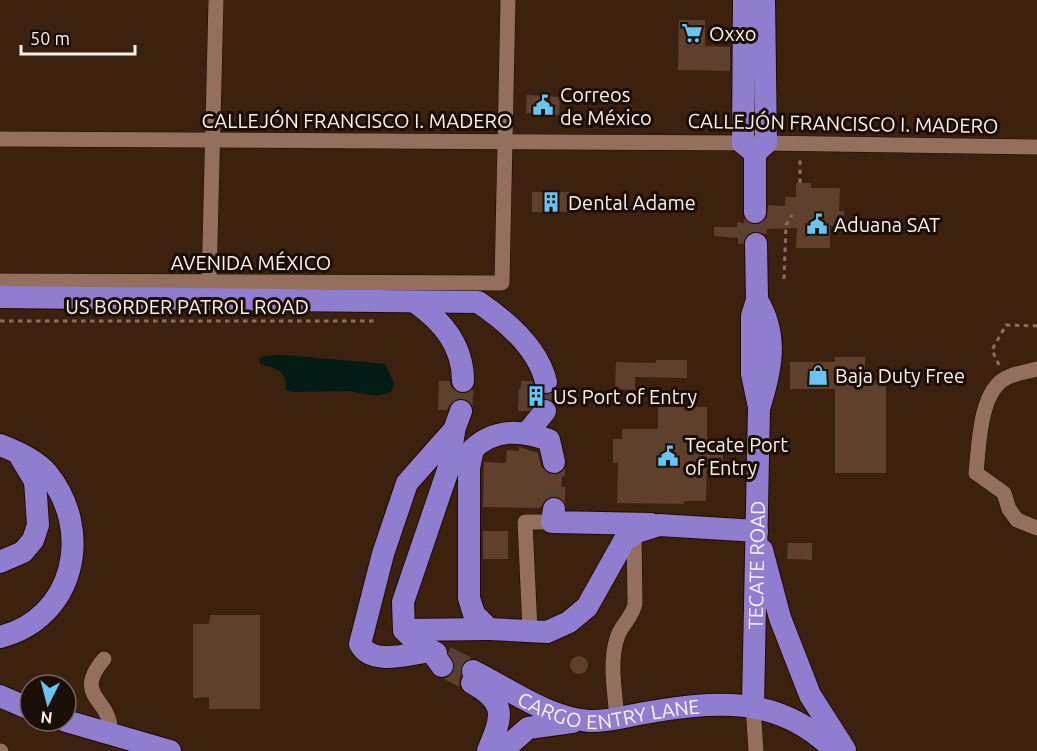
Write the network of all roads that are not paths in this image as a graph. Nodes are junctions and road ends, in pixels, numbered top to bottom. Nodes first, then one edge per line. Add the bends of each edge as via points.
1 (216, 0) edge
2 (508, 0) edge
3 (744, 0) edge
4 (764, 0) edge
5 (0, 139) edge
6 (212, 141) junction
7 (507, 142) junction
8 (755, 146) junction
9 (1037, 147) edge
10 (755, 212) tunnel mouth
11 (756, 244) tunnel mouth
12 (0, 281) edge
13 (208, 284) junction
14 (0, 297) edge
15 (415, 302) junction
16 (1037, 369) edge
17 (456, 381) tunnel mouth
18 (538, 381) tunnel mouth
19 (9, 448) edge
20 (554, 462) tunnel mouth
21 (553, 515) joint
22 (659, 525) junction
23 (1037, 528) edge
24 (757, 531) junction
25 (634, 535) junction
26 (0, 550) edge
27 (23, 552) junction
28 (0, 562) edge
29 (489, 629) junction
30 (404, 630) junction
31 (530, 630) junction
32 (0, 637) edge
33 (104, 659) dead end
34 (0, 696) edge
35 (18, 704) edge
36 (753, 705) junction
37 (0, 706) edge
38 (18, 708) edge
39 (617, 718) junction
40 (592, 721) junction
41 (78, 724) edge
42 (110, 733) junction
43 (170, 751) edge
44 (488, 751) edge
45 (502, 751) edge
46 (756, 751) edge
47 (835, 751) edge
48 (846, 751) edge

1 - 6 street
2 - 7 street
3 - 8 highway
4 - 8 highway
5 - 6 street, CALLEJÓN FRANCISCO I. MADERO
6 - 7 street, CALLEJÓN FRANCISCO I. MADERO
6 - 13 street
7 - 8 street, CALLEJÓN FRANCISCO I. MADERO
7 - 13 street, AVENIDA MÉXICO via 502,283
8 - 9 street, CALLEJÓN FRANCISCO I. MADERO via 801,143
8 - 10 highway
11 - 24 highway, TECATE ROAD via 757,300 768,317 772,369 759,408
12 - 13 street, AVENIDA MÉXICO
14 - 15 highway
15 - 17 highway via 423,327 436,341
15 - 18 highway via 478,302
16 - 23 street via 1004,378 990,396 981,422 976,473 1004,493 1017,520
19 - 27 highway via 35,481 39,507 33,540
19 - 32 highway via 46,472 64,500 72,534 72,564 64,587 48,610 15,633
20 - 29 highway via 549,440 534,418 482,440 473,449 469,468 469,598 474,614
21 - 22 highway
21 - 31 street via 525,522
22 - 24 highway
22 - 25 highway
24 - 36 highway, TECATE ROAD
24 - 48 highway via 780,618 806,687
25 - 31 highway via 624,541 586,608 569,622 547,632
25 - 39 street via 634,604 614,650
26 - 27 highway
27 - 28 highway
29 - 30 highway
29 - 31 highway
30 - 30 highway via 403,602 447,470 455,417 407,483 383,554 360,644 370,653 387,656 440,658 417,644
33 - 42 street via 90,684 108,717
34 - 35 highway
36 - 39 highway, CARGO ENTRY LANE via 727,703
36 - 46 street
36 - 47 highway via 791,718
37 - 38 highway
39 - 40 highway, CARGO ENTRY LANE
40 - 44 highway, CARGO ENTRY LANE via 567,718 471,676 499,705 498,724
40 - 45 highway via 528,728
41 - 42 highway
42 - 43 highway

